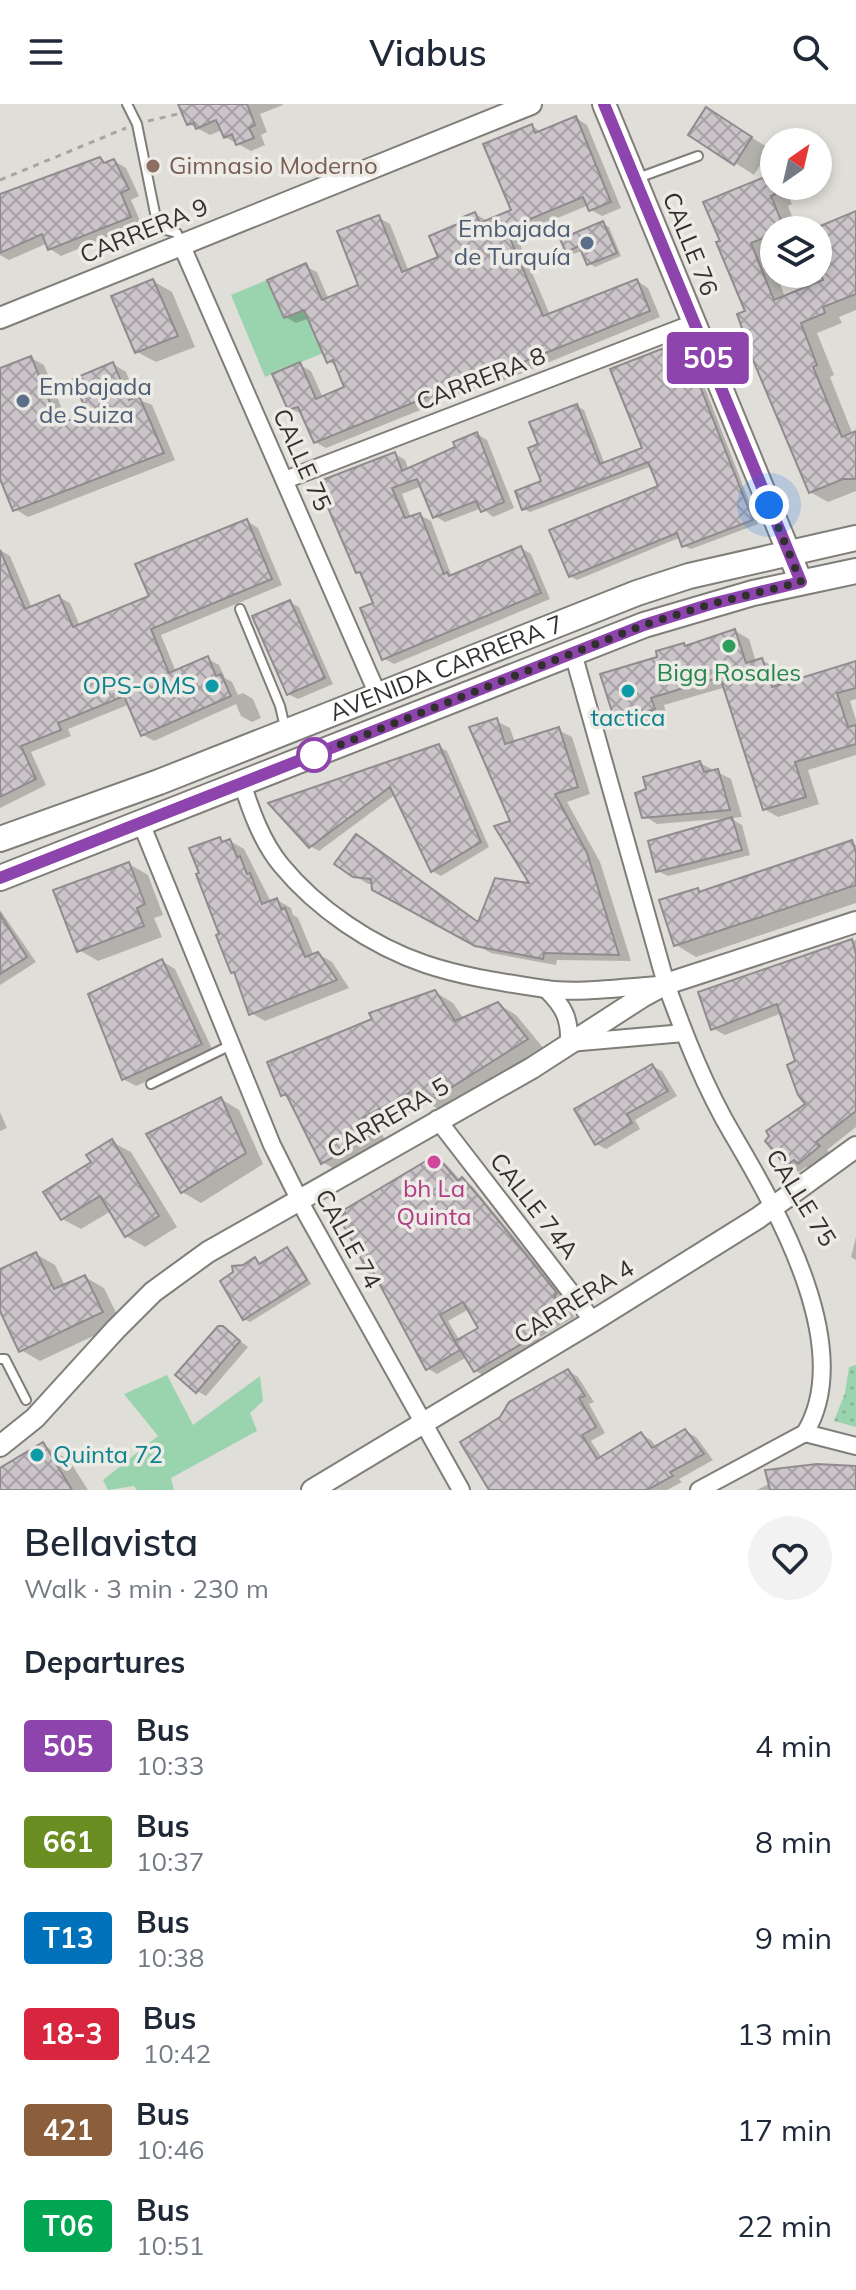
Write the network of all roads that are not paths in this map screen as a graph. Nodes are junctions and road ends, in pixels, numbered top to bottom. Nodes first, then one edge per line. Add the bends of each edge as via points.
1 (127, 104) edge
2 (531, 104) edge
3 (604, 104) edge
4 (698, 156) dead end
5 (635, 179) junction
6 (181, 244) junction
7 (0, 318) edge
8 (694, 323) junction
9 (285, 480) junction
10 (856, 538) edge
11 (789, 553) junction
12 (856, 571) edge
13 (801, 582) junction
14 (240, 609) dead end
15 (573, 653) junction
16 (378, 695) junction
17 (286, 732) junction
18 (242, 783) junction
19 (141, 823) junction
20 (0, 839) edge
21 (0, 878) edge
22 (856, 922) edge
23 (666, 984) junction
24 (546, 989) junction
25 (684, 1033) junction
26 (569, 1043) junction
27 (231, 1045) junction
28 (151, 1084) dead end
29 (437, 1119) junction
30 (856, 1147) edge
31 (299, 1199) junction
32 (778, 1205) junction
33 (821, 1275) dead end
34 (593, 1321) junction
35 (0, 1359) edge
36 (838, 1373) dead end
37 (26, 1400) dead end
38 (423, 1423) junction
39 (805, 1433) junction
40 (0, 1446) edge
41 (856, 1446) edge
42 (312, 1490) edge
43 (461, 1490) edge
44 (699, 1490) edge

1 - 6 lane via 137,124 158,228 177,233
2 - 6 street, CARRERA 9
3 - 5 main road, CALLE 76
4 - 5 lane
5 - 8 main road, CALLE 76
6 - 7 street, CARRERA 9
6 - 9 street, CALLE 75
8 - 9 street, CARRERA 8
8 - 11 main road, CALLE 76
9 - 16 street, CALLE 75
10 - 11 main road, AVENIDA CARRERA 7
11 - 13 main road, CALLE 76
11 - 16 main road, AVENIDA CARRERA 7 via 637,593
12 - 13 main road, AVENIDA CARRERA 7
13 - 15 main road, AVENIDA CARRERA 7 via 711,604
14 - 17 lane
15 - 18 main road, AVENIDA CARRERA 7
15 - 23 street, CALLE 75
16 - 17 main road, AVENIDA CARRERA 7
17 - 20 main road, AVENIDA CARRERA 7
18 - 19 main road, AVENIDA CARRERA 7
18 - 24 street via 280,864 358,931 426,964
19 - 21 main road, AVENIDA CARRERA 7
19 - 27 street, CALLE 74
22 - 23 street, CARRERA 5
23 - 24 street
23 - 25 street, CALLE 75
23 - 26 street, CARRERA 5
24 - 26 street via 566,1013
25 - 26 street
25 - 32 street, CALLE 75 via 732,1133
26 - 29 street, CARRERA 5
27 - 28 lane
27 - 31 street, CALLE 74
29 - 31 street, CARRERA 5
29 - 34 street, CALLE 74A
30 - 32 street, CARRERA 4
31 - 38 street, CALLE 74
31 - 40 street, CARRERA 5 via 208,1252 153,1292 35,1418
32 - 33 street, CALLE 75
32 - 34 street, CARRERA 4
34 - 38 street, CARRERA 4
35 - 37 lane via 5,1359
36 - 39 street via 826,1410
38 - 42 street, CARRERA 4
38 - 43 street, CALLE 74
39 - 41 street
39 - 44 street

